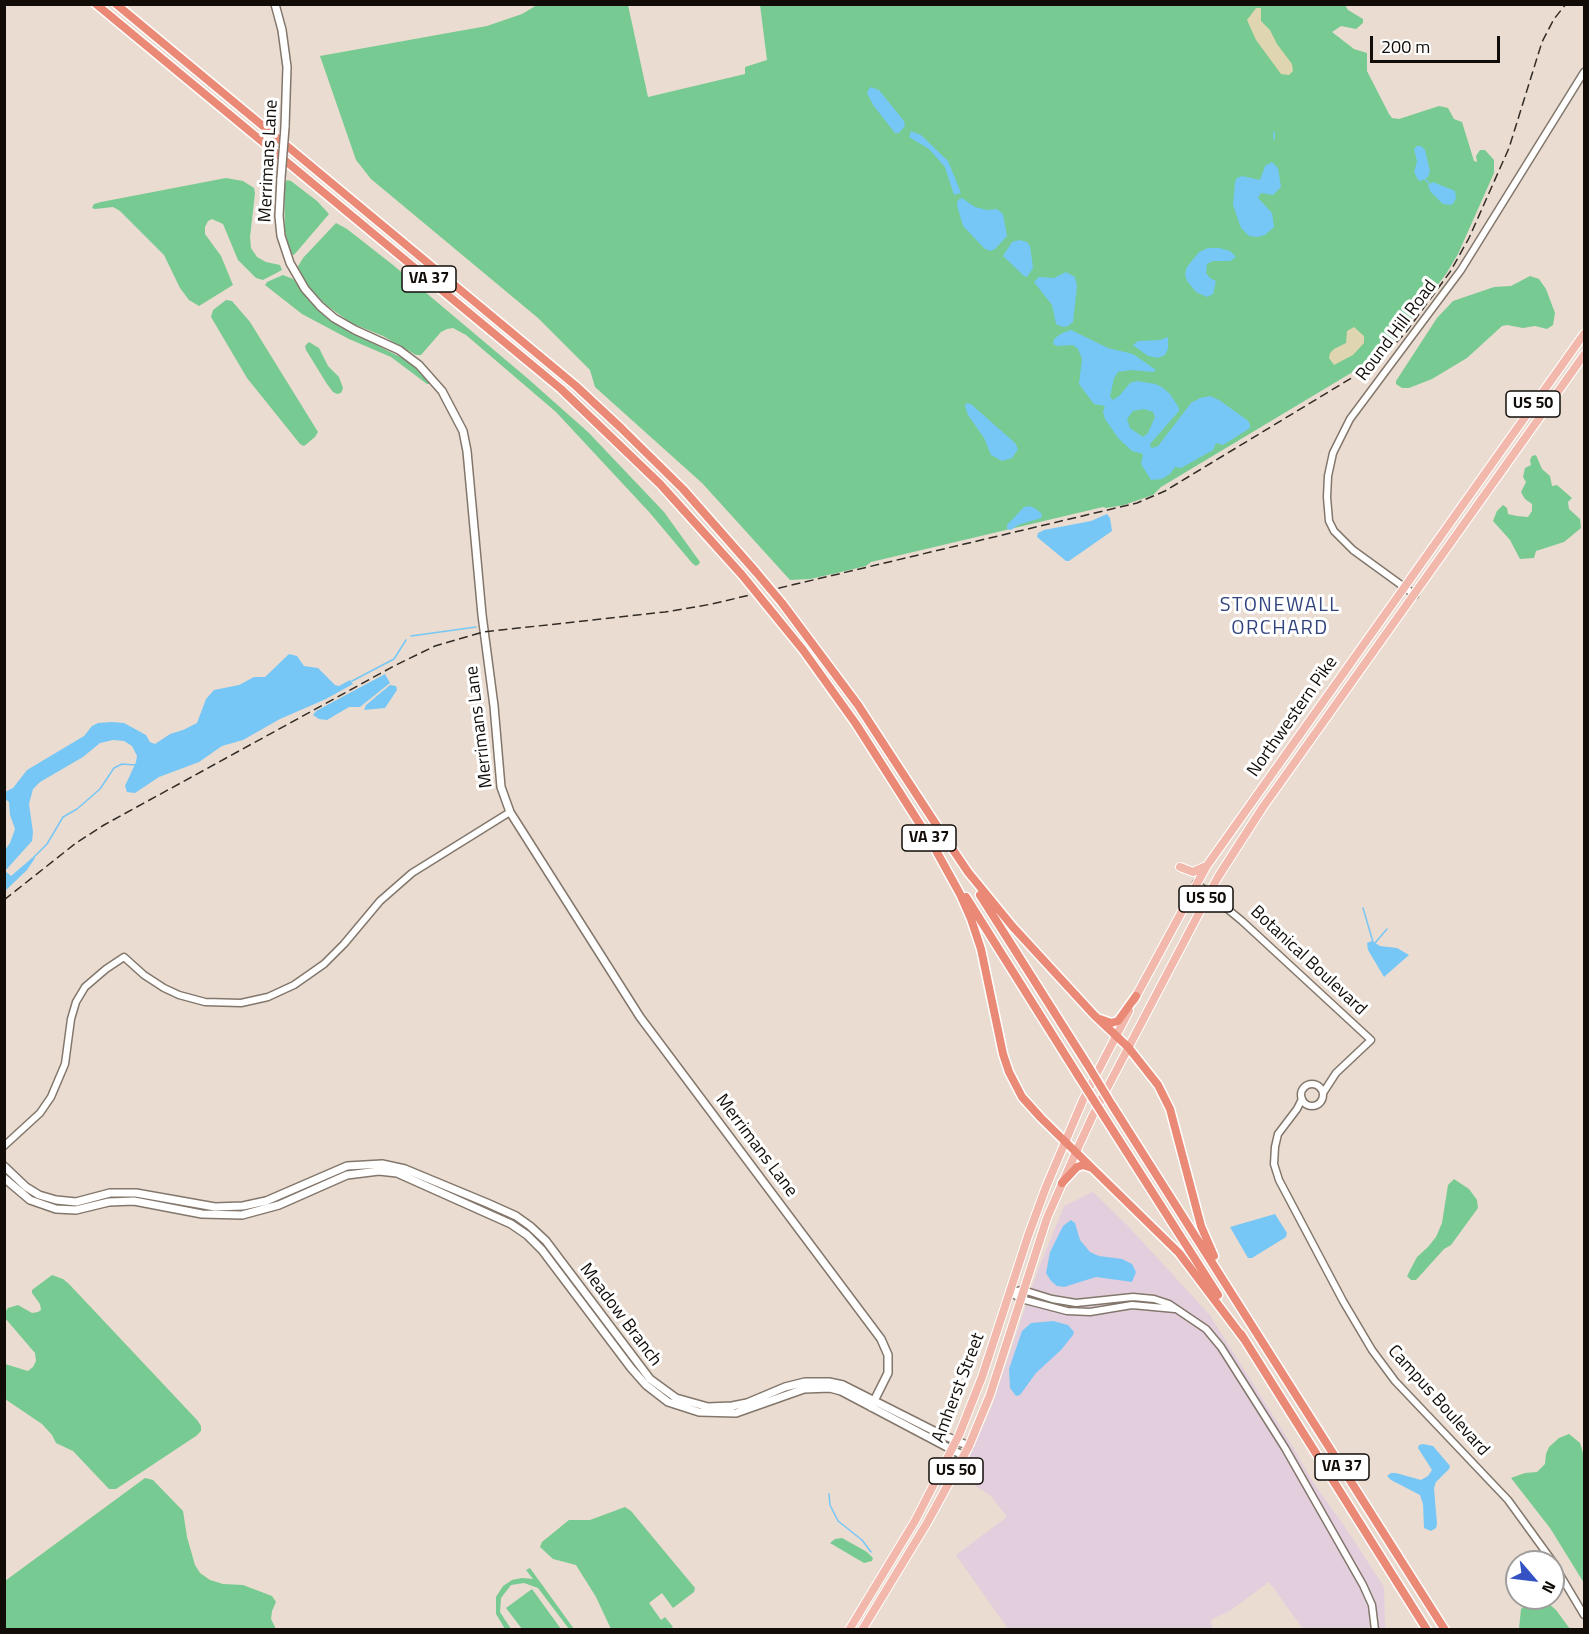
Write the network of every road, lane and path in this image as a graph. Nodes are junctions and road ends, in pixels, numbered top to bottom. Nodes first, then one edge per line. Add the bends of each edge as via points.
1 (96, 4) edge
2 (116, 4) edge
3 (275, 4) edge
4 (1584, 72) edge
5 (1584, 334) edge
6 (1584, 355) edge
7 (1404, 587) junction
8 (1414, 595) junction
9 (1296, 741) junction
10 (1298, 759) junction
11 (510, 812) junction
12 (940, 832) junction
13 (928, 836) junction
14 (1208, 864) junction
15 (1180, 867) dead end
16 (1196, 883) junction
17 (1209, 893) junction
18 (1136, 996) junction
19 (1094, 1015) junction
20 (1115, 1037) junction
21 (1371, 1040) joint
22 (1128, 1047) junction
23 (1336, 1073) junction
24 (1317, 1085) junction
25 (1323, 1093) junction
26 (1302, 1099) junction
27 (1309, 1106) junction
28 (1289, 1119) junction
29 (1065, 1142) junction
30 (4, 1146) edge
31 (1076, 1152) junction
32 (4, 1166) edge
33 (360, 1168) junction
34 (1095, 1170) junction
35 (4, 1178) edge
36 (1062, 1183) junction
37 (1010, 1292) junction
38 (1022, 1295) junction
39 (1240, 1304) junction
40 (1244, 1339) junction
41 (873, 1403) junction
42 (956, 1441) junction
43 (969, 1446) junction
44 (952, 1450) junction
45 (964, 1456) junction
46 (929, 1495) junction
47 (919, 1514) junction
48 (927, 1523) junction
49 (919, 1535) junction
50 (1544, 1550) edge
51 (1565, 1583) edge
52 (1584, 1615) edge
53 (849, 1629) edge
54 (862, 1629) edge
55 (1375, 1629) edge
56 (1427, 1629) edge
57 (1445, 1629) edge

1 - 13 highway, VA 37, bridge via 568,396 660,484 768,607 856,724
2 - 12 highway, VA 37, bridge via 561,373 650,455 782,603 858,705
3 - 11 main road, Merrimans Lane, bridge via 287,67 279,216 290,263 305,289 339,321 399,350 420,365 442,391 463,431 501,787
4 - 7 street, Round Hill Road via 1461,270 1350,419 1333,453 1327,497 1334,531
5 - 7 main road, Northwestern Pike / US 50
6 - 8 main road, Northwestern Pike / US 50
7 - 8 street, Round Hill Road
7 - 9 main road, Northwestern Pike / US 50
8 - 10 main road, Northwestern Pike / US 50
9 - 10 main road via 1293,752
9 - 14 main road, Northwestern Pike / US 50
10 - 17 main road, Northwestern Pike / US 50
11 - 30 street via 412,873 380,901 324,964 268,997 230,1004 196,1000 163,988 124,957 94,977 81,993 71,1019 68,1053 57,1086 40,1113
11 - 41 main road, Merrimans Lane via 646,1027 881,1339 888,1355 888,1373
12 - 19 highway via 994,905
12 - 39 highway, VA 37, bridge
13 - 29 highway via 977,934 1009,1072 1022,1096
13 - 40 highway, VA 37, bridge
14 - 15 main road via 1193,872
14 - 16 main road, Northwestern Pike / US 50
16 - 17 street, Botanical Boulevard
16 - 18 main road, Northwestern Pike / US 50
17 - 21 street, Botanical Boulevard
17 - 22 main road, Northwestern Pike / US 50
18 - 19 highway via 1115,1023
18 - 20 main road, Northwestern Pike / US 50
19 - 20 highway
20 - 22 highway
20 - 29 main road, Northwestern Pike / US 50
21 - 23 street, Campus Boulevard
22 - 31 main road, Northwestern Pike / US 50
22 - 39 highway via 1166,1099 1204,1233
23 - 24 street, Campus Boulevard
23 - 25 street, Campus Boulevard
24 - 25 street
24 - 26 street, Campus Boulevard via 1305,1086
25 - 27 street, Campus Boulevard via 1320,1104
26 - 27 street
26 - 28 street, Campus Boulevard
27 - 28 street, Campus Boulevard
28 - 50 street, Campus Boulevard via 1276,1142 1276,1173 1353,1320 1395,1381 1505,1497
29 - 31 highway
29 - 37 main road, Amherst Street / US 50 via 1031,1226
31 - 34 highway
31 - 36 main road, Amherst Street / US 50
32 - 33 main road via 26,1187 56,1200 76,1202 110,1193 136,1193 215,1207 266,1200 337,1170
33 - 35 main road via 279,1205 242,1215 202,1214 135,1201 76,1210 56,1209 30,1200
33 - 41 main road, Meadow Branch via 382,1164 405,1169 516,1216 530,1226 546,1241 650,1379 676,1398 708,1407 732,1406 818,1380 843,1385
34 - 36 highway via 1077,1167
34 - 40 highway via 1179,1253
36 - 38 main road, Amherst Street / US 50
37 - 38 street
37 - 42 main road, Amherst Street / US 50
38 - 43 main road, Amherst Street / US 50
38 - 55 street via 1053,1309 1079,1312 1132,1305 1176,1309 1194,1319 1215,1339 1286,1448 1367,1592
39 - 57 highway, VA 37
40 - 56 highway, VA 37
41 - 42 main road
41 - 44 main road
42 - 43 main road
42 - 44 main road, Amherst Street / US 50
43 - 45 main road, Amherst Street / US 50
44 - 45 main road
44 - 46 main road, Amherst Street / US 50
45 - 48 main road, Amherst Street / US 50
46 - 47 main road, Amherst Street / US 50
46 - 48 main road via 924,1513
47 - 49 main road
47 - 53 main road, Amherst Street / US 50
48 - 49 main road, Amherst Street / US 50
49 - 54 main road, Amherst Street / US 50
51 - 52 street, Campus Boulevard

